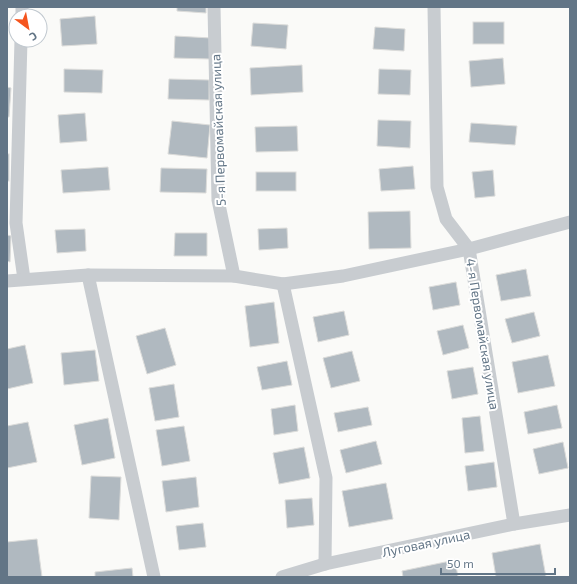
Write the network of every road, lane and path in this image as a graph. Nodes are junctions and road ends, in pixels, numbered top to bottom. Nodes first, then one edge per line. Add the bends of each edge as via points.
1 (214, 7) edge
2 (434, 7) edge
3 (21, 48) edge
4 (570, 222) edge
5 (469, 249) junction
6 (88, 275) junction
7 (234, 276) junction
8 (24, 279) junction
9 (7, 281) edge
10 (283, 284) junction
11 (570, 515) edge
12 (514, 524) junction
13 (325, 564) junction
14 (154, 577) edge
15 (282, 577) edge

1 - 7 street, 5-я Первомайская улица via 218,200
2 - 5 street, 4-я Первомайская улица via 437,187 446,219
3 - 8 street via 16,223
4 - 5 street
5 - 10 street via 343,276
5 - 12 street, 4-я Первомайская улица
6 - 7 street
6 - 8 street
6 - 14 street
7 - 10 street
8 - 9 street
10 - 13 street via 326,478
11 - 12 street, Луговая улица
12 - 13 street, Луговая улица
13 - 15 street, Луговая улица

